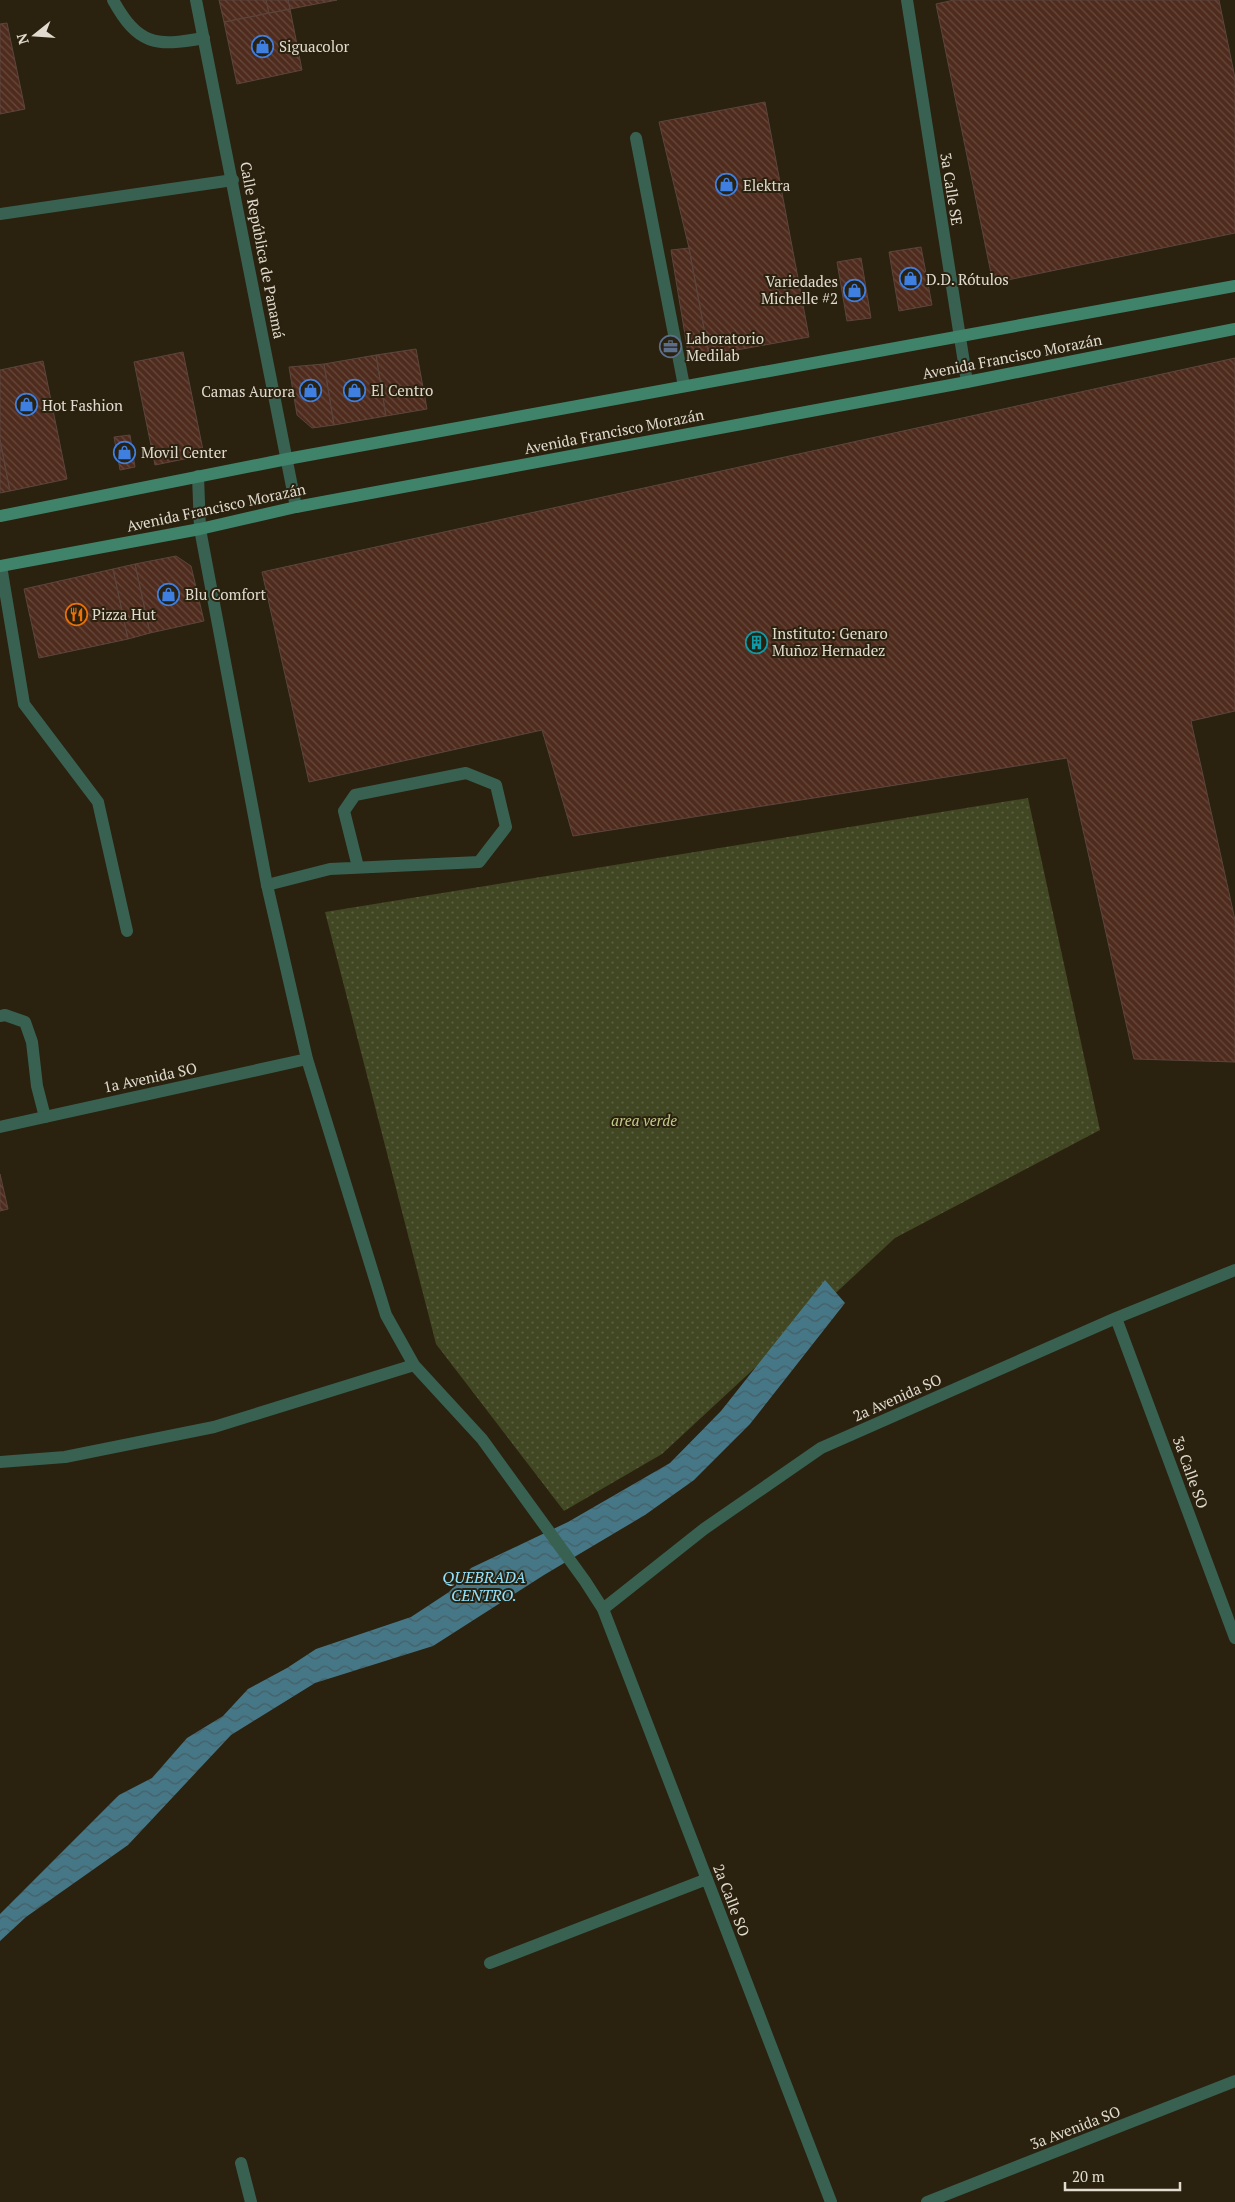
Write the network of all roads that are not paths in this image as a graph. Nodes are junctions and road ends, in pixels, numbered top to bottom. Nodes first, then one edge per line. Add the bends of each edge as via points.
1 (112, 0) edge
2 (196, 0) edge
3 (907, 0) edge
4 (204, 38) junction
5 (636, 138) dead end
6 (233, 180) junction
7 (0, 214) edge
8 (1235, 286) edge
9 (1235, 329) edge
10 (958, 336) junction
11 (966, 382) junction
12 (684, 386) junction
13 (287, 459) junction
14 (198, 476) junction
15 (296, 507) junction
16 (0, 516) edge
17 (200, 529) junction
18 (0, 566) edge
19 (358, 867) junction
20 (267, 884) junction
21 (127, 931) dead end
22 (0, 1016) edge
23 (307, 1059) junction
24 (45, 1117) junction
25 (0, 1127) edge
26 (1235, 1270) edge
27 (1116, 1318) junction
28 (414, 1365) junction
29 (0, 1462) edge
30 (603, 1609) junction
31 (1235, 1638) edge
32 (707, 1879) junction
33 (490, 1963) dead end
34 (1235, 2081) edge
35 (240, 2163) dead end
36 (251, 2202) edge
37 (831, 2202) edge
38 (927, 2202) edge

1 - 4 street via 125,22 149,40 174,44
2 - 4 street, Calle República de Panamá
3 - 10 street, 3a Calle SE
4 - 6 street, Calle República de Panamá
5 - 12 street
6 - 7 street
6 - 13 street, Calle República de Panamá
8 - 10 main road, Avenida Francisco Morazán
9 - 11 main road, Avenida Francisco Morazán
10 - 11 street, 3a Calle SE
10 - 12 main road, Avenida Francisco Morazán
11 - 15 main road, Avenida Francisco Morazán
12 - 13 main road, Avenida Francisco Morazán
13 - 14 main road, Avenida Francisco Morazán
13 - 15 street, Calle República de Panamá
14 - 16 main road, Avenida Francisco Morazán
14 - 17 street, 2a Calle SO
15 - 17 main road, Avenida Francisco Morazán
17 - 18 main road, Avenida Francisco Morazán
17 - 20 street, 2a Calle SO
18 - 21 street via 24,704 98,802
19 - 19 street via 479,862 506,827 496,785 466,773 355,795 344,811
19 - 20 street via 330,868
20 - 23 street, 2a Calle SO
22 - 24 street via 25,1022 32,1042 37,1086
23 - 24 street, 1a Avenida SO
23 - 28 street, 2a Calle SO via 386,1315
24 - 25 street, 1a Avenida SO
26 - 27 street, 2a Avenida SO
27 - 30 street, 2a Avenida SO via 821,1448 704,1529
27 - 31 street, 3a Calle SO
28 - 29 street via 214,1427 65,1457
28 - 30 street, 2a Calle SO via 482,1439
30 - 32 street, 2a Calle SO
32 - 33 street
32 - 37 street, 2a Calle SO
34 - 38 street, 3a Avenida SO
35 - 36 street

